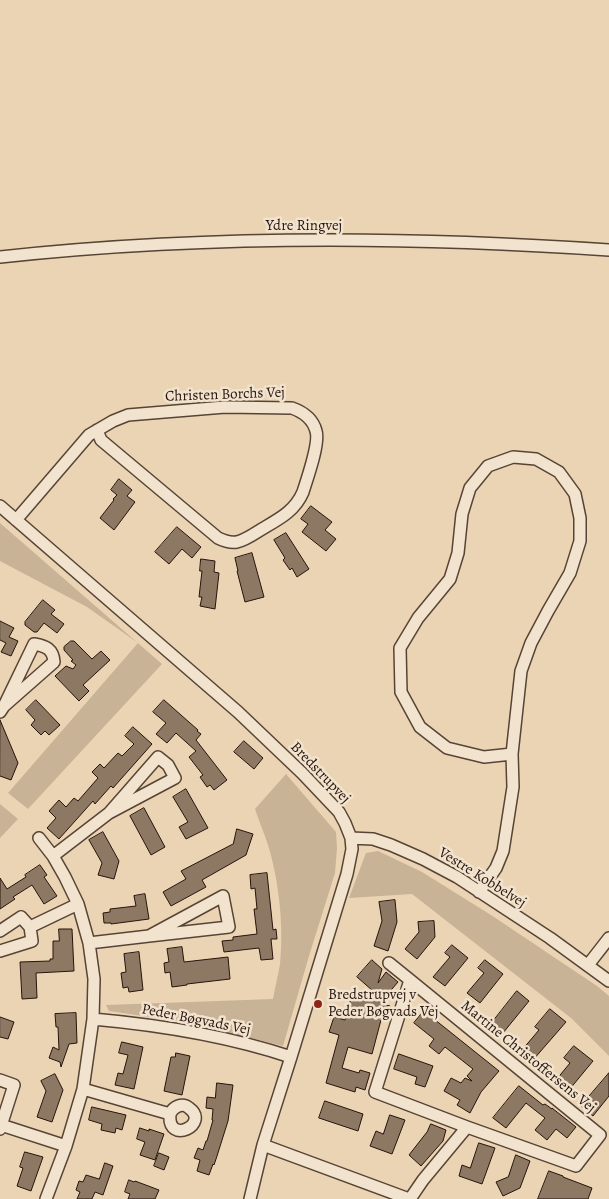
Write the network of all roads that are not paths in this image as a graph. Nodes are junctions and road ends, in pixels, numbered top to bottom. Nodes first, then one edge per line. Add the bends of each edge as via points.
1 (609, 250) edge
2 (0, 257) edge
3 (97, 430) junction
4 (0, 506) edge
5 (16, 520) junction
6 (2, 709) edge
7 (512, 754) junction
8 (109, 813) junction
9 (39, 838) dead end
10 (351, 838) junction
11 (53, 856) junction
12 (480, 892) junction
13 (78, 904) junction
14 (30, 927) junction
15 (0, 931) edge
16 (149, 936) junction
17 (609, 938) edge
18 (90, 943) junction
19 (0, 952) edge
20 (389, 963) dead end
21 (588, 965) junction
22 (410, 980) junction
23 (609, 981) edge
24 (93, 1019) junction
25 (292, 1057) junction
26 (0, 1080) edge
27 (82, 1089) junction
28 (170, 1114) dead end
29 (1, 1127) edge
30 (467, 1127) junction
31 (263, 1145) junction
32 (66, 1146) junction
33 (46, 1199) edge
34 (250, 1199) edge
35 (409, 1199) edge

1 - 2 street, Ydre Ringvej via 449,242 268,241
3 - 3 street, Christen Borchs Vej via 101,440 218,538 227,542 246,539 295,506 303,492 317,443 317,432 308,417 292,408 225,408 128,415
3 - 5 street, Christen Borchs Vej via 89,435
4 - 5 street, Bredstrupvej
5 - 10 street, Bredstrupvej via 245,719 302,773 339,812
6 - 6 street via 54,662 48,649 34,644
7 - 7 street via 521,671 531,643 570,573 580,540 575,494 560,472 536,459 513,457 488,466 470,488 450,579 418,618 400,648 401,692 420,727 447,748 484,757
7 - 12 street via 512,787 503,851
8 - 8 street via 158,757 168,765 175,778
8 - 11 street
9 - 11 street
10 - 12 street, Vestre Kobbelvej via 373,839 391,845 423,859
10 - 25 street, Bredstrupvej via 347,874
11 - 13 street
12 - 21 street, Vestre Kobbelvej
13 - 14 street
13 - 18 street
14 - 15 street via 21,917
14 - 19 street via 32,941
16 - 16 street via 174,922 223,896 229,927
16 - 18 street
17 - 21 street
18 - 24 street via 94,979
20 - 22 street, Martine Christoffersens Vej
21 - 23 street, Vestre Kobbelvej
22 - 30 street, Martine Christoffersens Vej via 375,1092
22 - 30 street, Martine Christoffersens Vej via 600,1135 576,1166
24 - 25 street, Peder Bøgvads Vej via 194,1032
24 - 27 street
25 - 31 street, Bredstrupvej
26 - 29 street via 14,1084
27 - 28 street
27 - 32 street
29 - 32 street
30 - 35 street
31 - 34 street, Bredstrupvej
31 - 35 street
32 - 33 street

